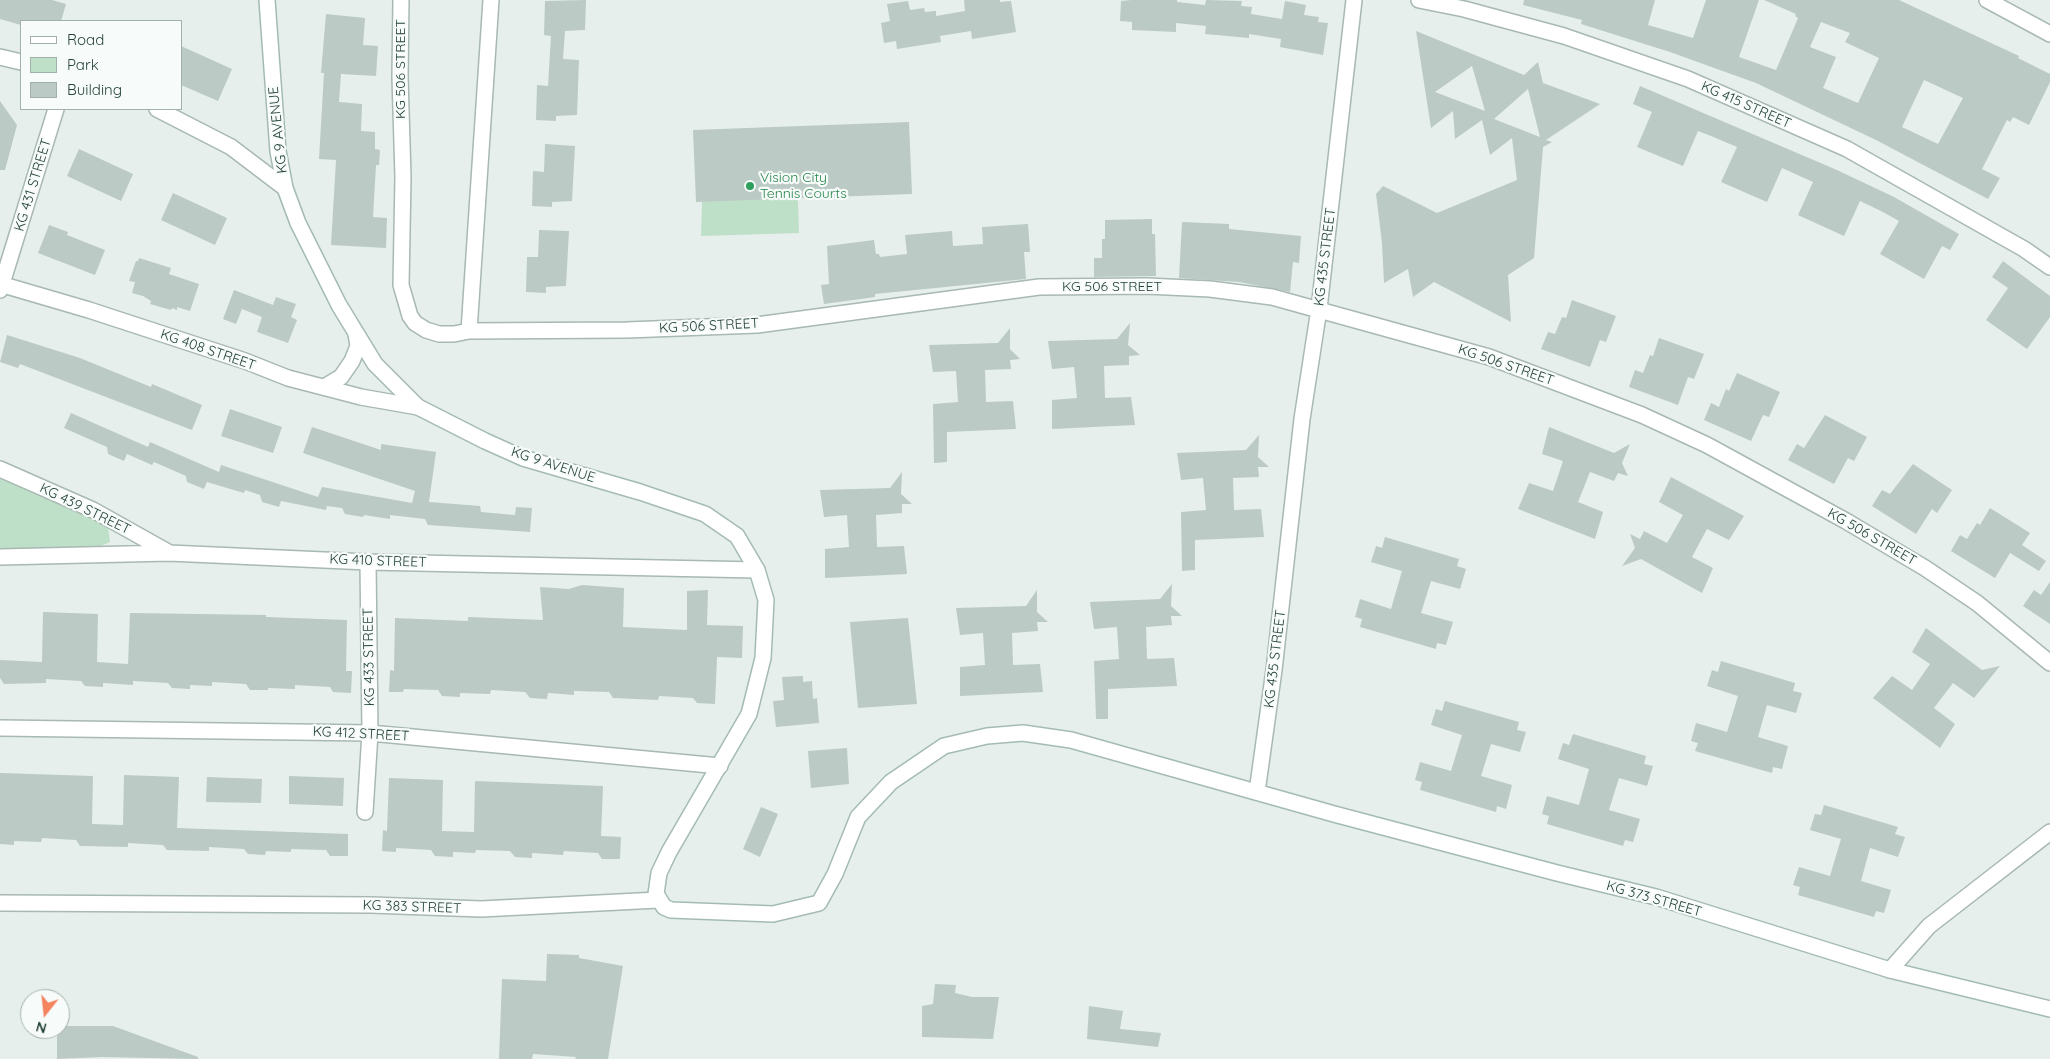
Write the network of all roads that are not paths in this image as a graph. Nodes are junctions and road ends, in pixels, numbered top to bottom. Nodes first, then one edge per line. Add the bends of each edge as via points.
1 (267, 0) edge
2 (401, 0) edge
3 (491, 0) edge
4 (1354, 0) edge
5 (1419, 0) edge
6 (1987, 0) edge
7 (2050, 34) edge
8 (0, 57) edge
9 (20, 62) edge
10 (56, 110) edge
11 (159, 110) edge
12 (285, 188) junction
13 (2050, 267) edge
14 (1, 286) edge
15 (1319, 309) junction
16 (469, 331) junction
17 (356, 334) junction
18 (326, 386) junction
19 (418, 407) junction
20 (0, 469) edge
21 (169, 553) junction
22 (0, 557) edge
23 (368, 562) junction
24 (757, 570) junction
25 (2050, 663) edge
26 (0, 728) edge
27 (370, 732) junction
28 (720, 766) junction
29 (1257, 792) junction
30 (365, 812) dead end
31 (2050, 832) edge
32 (658, 900) junction
33 (0, 903) edge
34 (1890, 970) junction
35 (2050, 1009) edge

1 - 12 street, KG 9 AVENUE via 278,152
2 - 16 street, KG 506 STREET via 401,285 415,323 439,334
3 - 16 street
4 - 15 street, KG 435 STREET
5 - 13 street, KG 415 STREET via 1564,36 1688,79 1847,149
6 - 7 street
8 - 9 street
10 - 14 street, KG 431 STREET
11 - 12 street via 231,147
12 - 17 street, KG 9 AVENUE via 298,223
14 - 18 street, KG 408 STREET via 107,316 288,378
15 - 16 street, KG 506 STREET via 1272,297 1210,289 1039,287 758,325
15 - 25 street, KG 506 STREET via 1489,357 1642,415 1707,445 1926,568 1977,603
15 - 29 street, KG 435 STREET via 1302,419
17 - 18 street via 358,346 352,361 341,376
17 - 19 street, KG 9 AVENUE via 375,364
18 - 19 street, KG 408 STREET via 360,397
19 - 24 street, KG 9 AVENUE via 523,458 704,514 737,536
20 - 21 street, KG 439 STREET via 93,510
21 - 22 street, KG 410 STREET
21 - 23 street, KG 410 STREET
23 - 24 street, KG 410 STREET
23 - 27 street, KG 433 STREET
24 - 28 street, KG 9 AVENUE via 766,600 763,658 749,714
26 - 27 street, KG 412 STREET
27 - 28 street, KG 412 STREET
27 - 30 street, KG 433 STREET
28 - 32 street, KG 9 AVENUE via 659,873
29 - 32 street, KG 383 STREET via 1072,740 1023,733 987,736 944,746 891,782 858,817 835,874 818,903 773,914 671,910
29 - 34 street, KG 373 STREET via 1557,874 1656,897
31 - 34 street via 1929,926
32 - 33 street, KG 383 STREET via 481,909
34 - 35 street, KG 373 STREET

